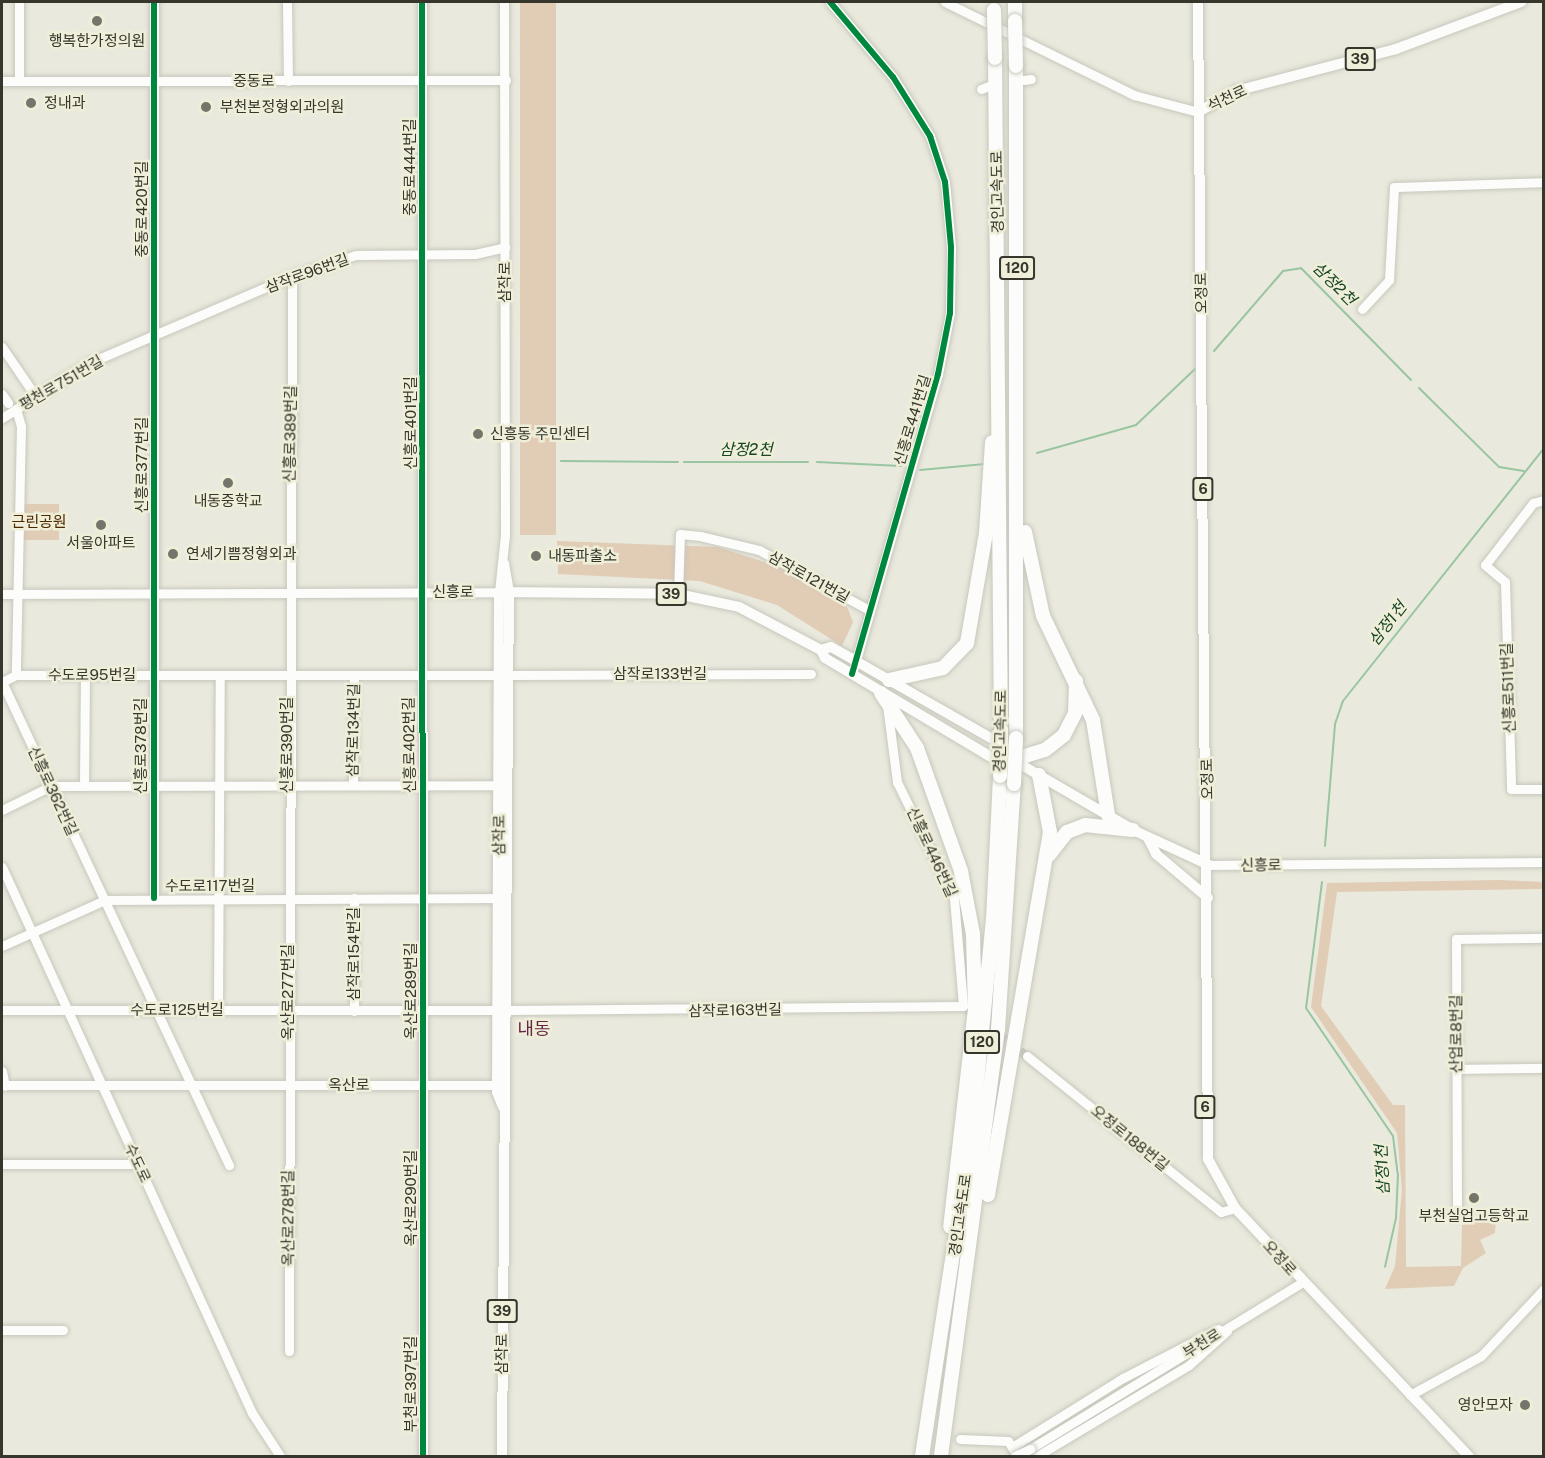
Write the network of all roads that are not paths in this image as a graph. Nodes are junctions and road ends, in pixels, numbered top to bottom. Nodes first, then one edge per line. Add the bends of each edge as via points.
1 (19, 2) edge
2 (154, 2) edge
3 (287, 2) edge
4 (422, 2) edge
5 (505, 2) edge
6 (830, 2) edge
7 (945, 2) edge
8 (1015, 2) edge
9 (1198, 2) edge
10 (1521, 2) edge
11 (994, 6) edge
12 (506, 80) junction
13 (2, 81) edge
14 (19, 81) junction
15 (154, 81) junction
16 (288, 81) junction
17 (422, 81) junction
18 (1198, 112) junction
19 (1544, 182) edge
20 (506, 247) junction
21 (422, 254) junction
22 (292, 276) junction
23 (1362, 309) dead end
24 (154, 337) junction
25 (2, 347) edge
26 (999, 356) junction
27 (30, 388) dead end
28 (2, 394) edge
29 (12, 406) junction
30 (2, 418) edge
31 (1019, 470) junction
32 (1544, 500) edge
33 (287, 592) junction
34 (423, 592) junction
35 (504, 592) junction
36 (19, 593) junction
37 (153, 593) junction
38 (2, 594) edge
39 (678, 594) junction
40 (867, 609) junction
41 (821, 650) junction
42 (854, 660) junction
43 (811, 674) dead end
44 (852, 674) junction
45 (16, 675) junction
46 (86, 675) junction
47 (153, 675) junction
48 (220, 675) junction
49 (287, 675) junction
50 (354, 675) junction
51 (421, 675) junction
52 (503, 675) junction
53 (1075, 675) junction
54 (889, 680) junction
55 (2, 682) edge
56 (884, 697) junction
57 (1010, 758) junction
58 (1039, 775) junction
59 (288, 785) junction
60 (353, 785) junction
61 (422, 785) junction
62 (503, 785) junction
63 (51, 786) junction
64 (84, 786) junction
65 (153, 786) junction
66 (219, 786) junction
67 (1544, 789) edge
68 (2, 810) edge
69 (1108, 815) junction
70 (1133, 830) junction
71 (1148, 838) junction
72 (1046, 862) junction
73 (1544, 862) edge
74 (1209, 866) junction
75 (2, 867) edge
76 (423, 897) junction
77 (154, 898) junction
78 (219, 898) junction
79 (288, 898) junction
80 (354, 898) junction
81 (499, 898) junction
82 (1208, 898) junction
83 (105, 900) junction
84 (31, 932) junction
85 (1544, 938) edge
86 (2, 946) edge
87 (965, 1007) joint
88 (67, 1009) junction
89 (2, 1010) edge
90 (156, 1010) junction
91 (219, 1010) junction
92 (288, 1010) junction
93 (503, 1010) junction
94 (354, 1011) junction
95 (424, 1012) junction
96 (1027, 1056) tunnel mouth
97 (1544, 1068) edge
98 (1456, 1069) junction
99 (2, 1071) edge
100 (101, 1084) junction
101 (190, 1085) junction
102 (288, 1085) junction
103 (424, 1085) junction
104 (503, 1085) junction
105 (3, 1086) edge
106 (2, 1164) edge
107 (138, 1164) junction
108 (229, 1165) dead end
109 (1235, 1208) junction
110 (1457, 1216) dead end
111 (1303, 1282) junction
112 (1544, 1290) edge
113 (946, 1306) junction
114 (965, 1306) junction
115 (423, 1311) joint
116 (1232, 1324) junction
117 (2, 1330) edge
118 (63, 1330) dead end
119 (288, 1351) dead end
120 (1410, 1395) junction
121 (960, 1439) dead end
122 (1013, 1450) edge
123 (280, 1456) edge
124 (423, 1456) edge
125 (502, 1456) edge
126 (922, 1456) edge
127 (941, 1456) edge
128 (1037, 1456) edge
129 (1469, 1456) edge

1 - 14 street
2 - 15 street, 중동로420번길
3 - 16 street
4 - 17 street, 중동로444번길
5 - 12 street, 삼작로
6 - 40 street, 신흥로441번길 via 913,105 945,182 951,247 945,344
7 - 18 street, 석천로 via 1134,94
8 - 31 highway, 경인고속도로 / 120, bridge
9 - 18 main road, 오정로 / 6
10 - 18 main road, 석천로 / 39 via 1396,49 1236,90
11 - 26 highway, 경인고속도로 / 120, bridge
12 - 17 street, 중동로
12 - 20 street, 삼작로
13 - 14 street, 중동로
14 - 15 street, 중동로
15 - 16 street, 중동로
15 - 24 street, 중동로420번길
16 - 17 street, 중동로
17 - 21 street, 중동로444번길
18 - 74 main road, 오정로 / 6
19 - 23 street via 1394,187 1389,195 1389,280
20 - 21 street, 삼작로96번길
20 - 35 street, 삼작로
21 - 22 street, 삼작로96번길 via 356,255
21 - 34 street, 신흥로401번길
22 - 24 street, 삼작로96번길
22 - 33 street, 신흥로389번길
24 - 29 street, 평천로751번길 via 89,363
24 - 37 street, 신흥로377번길
25 - 27 street
26 - 54 highway via 974,626 960,652 943,668
26 - 113 highway, 경인고속도로 / 120, bridge via 1000,776 984,1017
28 - 29 street
29 - 30 street, 평천로751번길
29 - 36 street via 21,426
31 - 53 highway via 1035,590
31 - 114 highway, 경인고속도로 / 120, bridge via 1014,784 998,1029
32 - 67 street, 신흥로511번길 via 1533,503 1485,565 1505,582 1511,789
33 - 34 street, 신흥로
33 - 37 street, 신흥로
33 - 49 street, 신흥로390번길
34 - 35 street, 신흥로
34 - 51 street, 신흥로402번길
35 - 39 main road, 신흥로 / 39
35 - 52 main road, 삼작로 / 39
36 - 37 street, 신흥로
36 - 38 street, 신흥로
36 - 45 street
37 - 47 street, 신흥로378번길
39 - 40 street, 삼작로121번길 via 680,534 759,550
39 - 41 main road, 신흥로 / 39 via 739,607
40 - 42 street, 신흥로441번길
41 - 42 main road, 신흥로 / 39 via 831,647
41 - 44 main road, 신흥로 / 39 via 825,658
42 - 44 street, 신흥로441번길
42 - 54 main road, 신흥로 / 39
43 - 52 street, 삼작로133번길
44 - 56 main road, 신흥로 / 39
45 - 46 street, 수도로95번길
45 - 55 street, 수도로95번길
46 - 47 street, 수도로95번길
46 - 64 street
47 - 48 street, 수도로95번길
47 - 65 street, 신흥로378번길
48 - 49 street, 수도로95번길
48 - 66 street
49 - 50 street, 삼작로134번길
49 - 59 street, 신흥로390번길
50 - 51 street, 삼작로134번길
50 - 60 street, 삼작로134번길
51 - 52 street, 삼작로134번길
51 - 61 street, 신흥로402번길
52 - 62 main road, 삼작로 / 39
53 - 57 highway via 1075,713 1064,735 1045,750
53 - 69 highway via 1094,720
54 - 57 main road, 신흥로 / 39 via 998,742
55 - 63 street, 신흥로362번길
56 - 57 main road, 신흥로 / 39 via 993,758
56 - 87 street, 신흥로446번길 via 897,782 919,819 959,921
56 - 113 highway via 917,748 961,871 973,934 975,1009 951,1204
57 - 58 main road, 신흥로 / 39
58 - 69 main road, 신흥로 / 39
58 - 72 highway via 1049,818
59 - 60 street
59 - 66 street
59 - 79 street, 신흥로390번길
60 - 61 street
61 - 62 street
61 - 76 street, 신흥로402번길
62 - 81 main road, 삼작로 / 39
62 - 93 main road, 삼작로 / 39
63 - 64 street
63 - 68 street
63 - 83 street, 신흥로362번길
64 - 65 street
65 - 66 street
65 - 77 street, 신흥로378번길
66 - 78 street
69 - 70 main road, 신흥로 / 39
70 - 71 main road, 신흥로 / 39
70 - 72 highway via 1085,825 1060,839
71 - 74 main road, 신흥로 / 39
71 - 82 main road via 1156,854
72 - 114 highway
73 - 74 street, 신흥로
74 - 82 main road, 오정로 / 6
75 - 84 street, 수도로
76 - 80 street, 삼작로154번길
76 - 81 street, 삼작로154번길
76 - 95 street, 옥산로289번길
77 - 78 street, 수도로117번길
77 - 83 street, 수도로117번길
78 - 79 street, 수도로117번길
78 - 91 street, 수도로117번길
79 - 80 street, 삼작로154번길
79 - 92 street, 옥산로277번길
80 - 94 street, 삼작로154번길
81 - 93 main road, 삼작로 / 39
82 - 109 main road, 오정로 / 6 via 1205,1136 1215,1181
83 - 84 street, 수도로117번길
83 - 90 street, 신흥로362번길
84 - 86 street, 수도로117번길
84 - 88 street, 수도로
85 - 98 street, 산업로8번길 via 1456,939
87 - 93 street, 삼작로163번길
88 - 89 street, 수도로125번길
88 - 90 street, 수도로125번길
88 - 100 street, 수도로
90 - 91 street, 수도로125번길
90 - 101 street, 신흥로362번길
91 - 92 street, 수도로125번길
92 - 94 street, 수도로125번길
92 - 102 street, 옥산로277번길
93 - 95 street, 삼작로163번길
93 - 104 main road, 삼작로 / 39
94 - 95 street, 수도로125번길
95 - 103 street, 옥산로289번길
96 - 109 street, 오정로188번길 via 1221,1212
97 - 98 street
98 - 110 street, 산업로8번길
99 - 105 street
100 - 101 street, 옥산로
100 - 105 street, 옥산로
100 - 107 street, 수도로
101 - 102 street, 옥산로
101 - 108 street
102 - 103 street, 옥산로
102 - 119 street, 옥산로278번길
103 - 104 street, 옥산로
103 - 115 street, 옥산로290번길
104 - 125 main road, 삼작로 / 39
106 - 107 street
107 - 123 street, 수도로 via 252,1413
109 - 111 main road, 오정로 / 6
111 - 116 street, 부천로
111 - 120 main road, 오정로 / 6
112 - 120 street via 1481,1356
113 - 126 highway, 경인고속도로 / 120
114 - 127 highway, 경인고속도로 / 120
115 - 124 street, 부천로397번길
116 - 122 street, 부천로, bridge via 1101,1405
116 - 122 street via 1185,1343 1022,1439
116 - 128 street via 1189,1365
117 - 118 street
120 - 129 main road, 오정로 / 6
121 - 122 street

